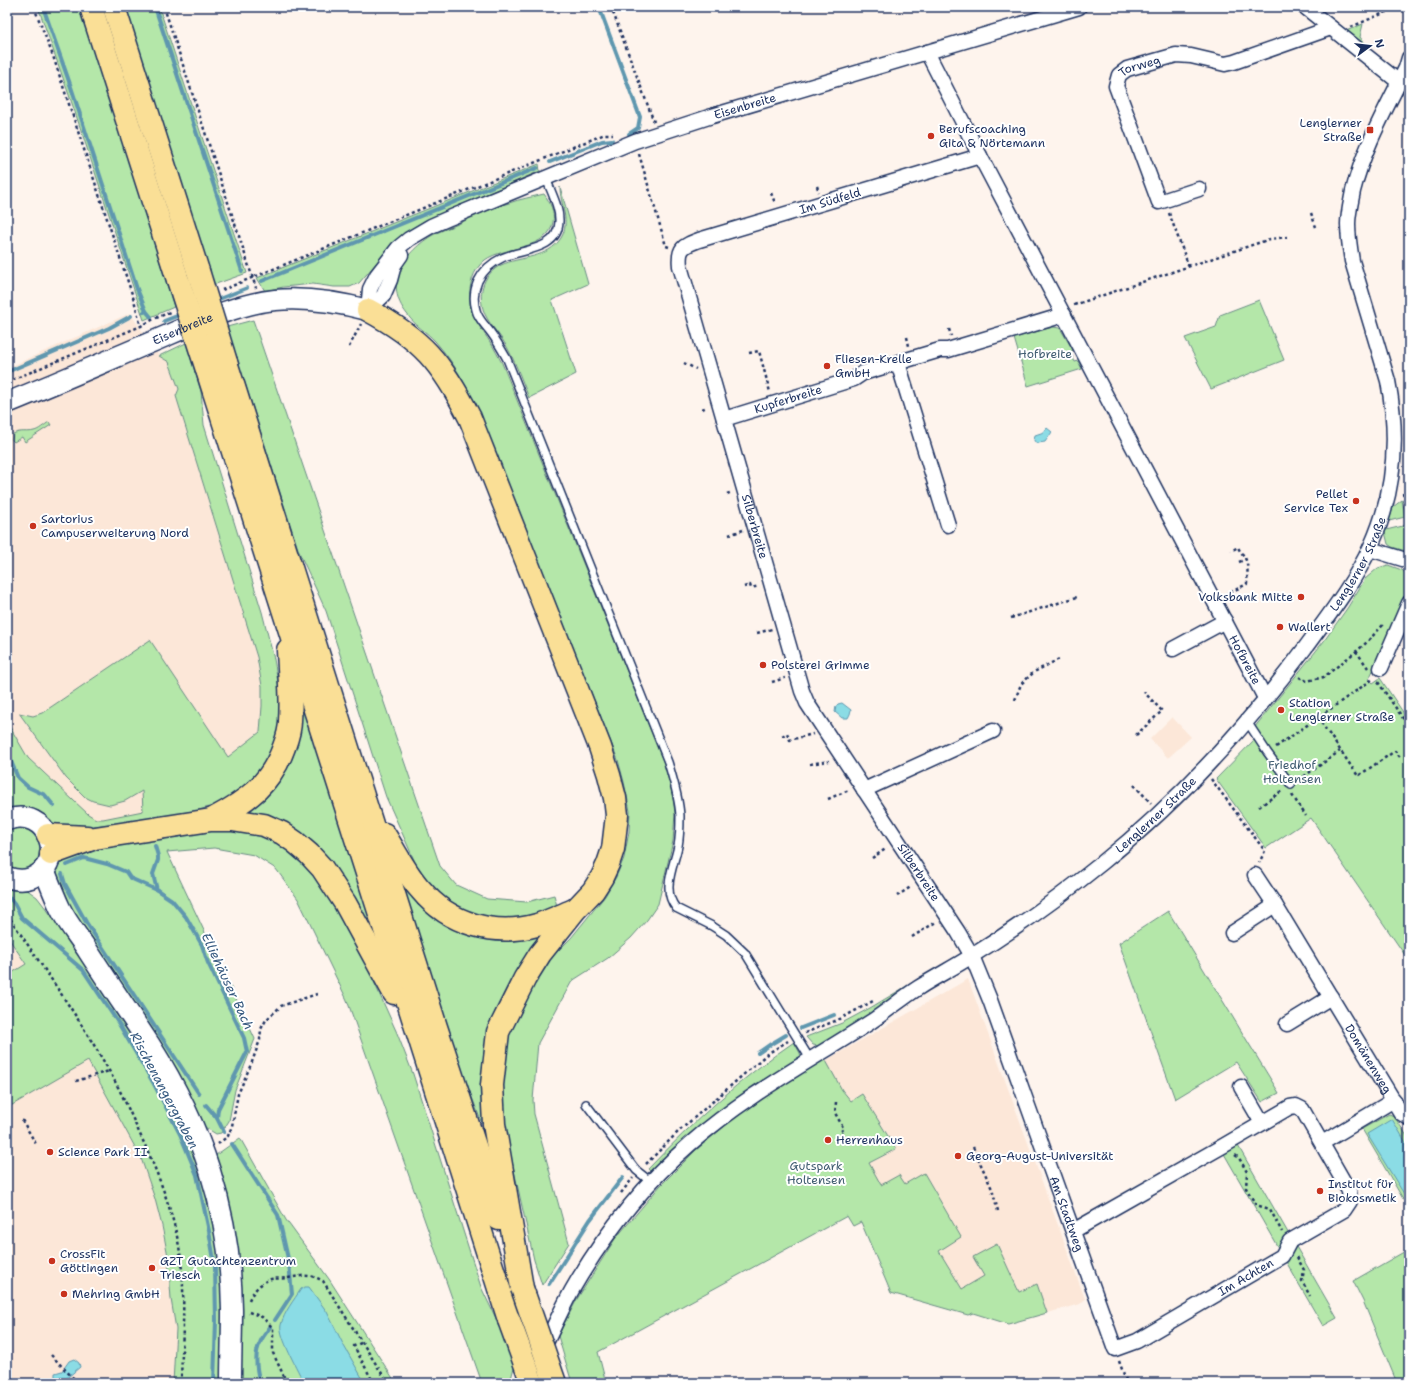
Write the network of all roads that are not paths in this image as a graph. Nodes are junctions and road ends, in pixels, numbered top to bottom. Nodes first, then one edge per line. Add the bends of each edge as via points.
1 (91, 7) edge
2 (114, 7) edge
3 (1079, 7) edge
4 (1305, 7) edge
5 (1335, 30) junction
6 (927, 52) junction
7 (1408, 66) edge
8 (1399, 82) junction
9 (980, 156) junction
10 (546, 178) junction
11 (1199, 189) dead end
12 (681, 250) joint
13 (368, 310) junction
14 (1062, 313) junction
15 (898, 363) junction
16 (7, 403) edge
17 (724, 419) junction
18 (948, 525) dead end
19 (1370, 549) junction
20 (1409, 561) edge
21 (1409, 603) edge
22 (286, 619) junction
23 (1225, 621) junction
24 (1173, 649) dead end
25 (1378, 673) road end
26 (1265, 698) junction
27 (1246, 720) junction
28 (993, 731) dead end
29 (1291, 785) dead end
30 (862, 788) junction
31 (367, 805) junction
32 (7, 819) edge
33 (211, 820) junction
34 (43, 859) junction
35 (1255, 875) road end
36 (7, 877) edge
37 (1275, 905) junction
38 (575, 910) junction
39 (1232, 933) dead end
40 (972, 956) junction
41 (1331, 997) junction
42 (1287, 1024) dead end
43 (418, 1038) junction
44 (810, 1059) junction
45 (1241, 1087) dead end
46 (1394, 1100) junction
47 (586, 1104) dead end
48 (1409, 1118) edge
49 (1262, 1123) junction
50 (1322, 1143) junction
51 (651, 1182) junction
52 (1073, 1231) junction
53 (522, 1288) junction
54 (1115, 1349) joint
55 (230, 1383) edge
56 (531, 1383) edge
57 (555, 1383) edge

1 - 22 highway, bridge
2 - 31 highway, bridge
3 - 6 street, Eisenbreite
4 - 5 street
5 - 8 street
5 - 11 street, Torweg via 1225,64 1176,55 1127,69 1119,76 1116,86 1159,202
6 - 9 street, Hofbreite
6 - 10 street, Eisenbreite via 636,141
7 - 8 street, Lenglerner Straße
8 - 19 street, Lenglerner Straße via 1368,143 1358,172 1348,223 1352,261 1388,381 1394,424 1391,483 1379,528
9 - 12 street, Im Südfeld via 699,240
9 - 14 street, Hofbreite
10 - 13 street, Eisenbreite via 431,226 421,233 402,253 394,265 382,296
10 - 44 lane via 558,214 557,232 544,245 503,257 487,268 475,289 476,312 507,359 668,762 679,800 680,814 678,845 669,882 672,903 676,908 726,935 745,953
12 - 17 street, Silberbreite via 680,266
13 - 16 street, Eisenbreite via 314,299 276,299 252,303 180,330
13 - 38 highway via 412,337 440,367 455,389 470,418 610,775 616,816 613,848 602,877
14 - 15 street, Kupferbreite via 948,350 940,350
14 - 23 street, Hofbreite
15 - 17 street, Kupferbreite
15 - 18 street
17 - 30 street, Silberbreite via 802,691 807,703
19 - 20 street
19 - 26 street, Lenglerner Straße via 1340,600
21 - 25 street
22 - 33 highway via 290,722 288,737 276,767 259,789 241,804
22 - 43 highway
23 - 24 street, Hofbreite
23 - 26 street, Hofbreite
26 - 27 street, Lenglerner Straße
27 - 29 lane
27 - 40 street, Lenglerner Straße via 1204,769 1105,861 1059,897
28 - 30 street
30 - 40 street, Silberbreite
31 - 38 highway via 421,891 446,914 491,929 515,929 537,925
31 - 53 highway via 436,1027
32 - 34 street via 31,819 41,825
33 - 34 highway via 95,838
33 - 43 highway via 264,825 282,833 309,854 322,868 345,903
34 - 36 street via 16,880
34 - 55 street via 60,909 170,1079 193,1124 211,1170 230,1269
35 - 37 street, Domänenweg
37 - 39 street
37 - 41 street, Domänenweg
38 - 53 highway via 540,954 498,1032 492,1085 494,1124
40 - 44 street, Lenglerner Straße
40 - 52 street, Am Stadtweg
41 - 42 street
41 - 46 street, Domänenweg
43 - 56 highway, bridge
44 - 51 street, Lenglerner Straße via 750,1097 721,1119 689,1145
45 - 49 street
46 - 48 street, Domänenweg via 1401,1113
46 - 50 street
47 - 51 lane via 636,1170
49 - 50 street, Im Achten via 1296,1106 1302,1109
49 - 52 street, Im Achten
50 - 54 street, Im Achten via 1349,1191 1350,1201 1344,1210 1290,1241 1282,1256 1137,1340
51 - 56 street, Lenglerner Straße via 615,1225 573,1289 539,1359
52 - 54 street, Am Stadtweg
53 - 57 highway, bridge

